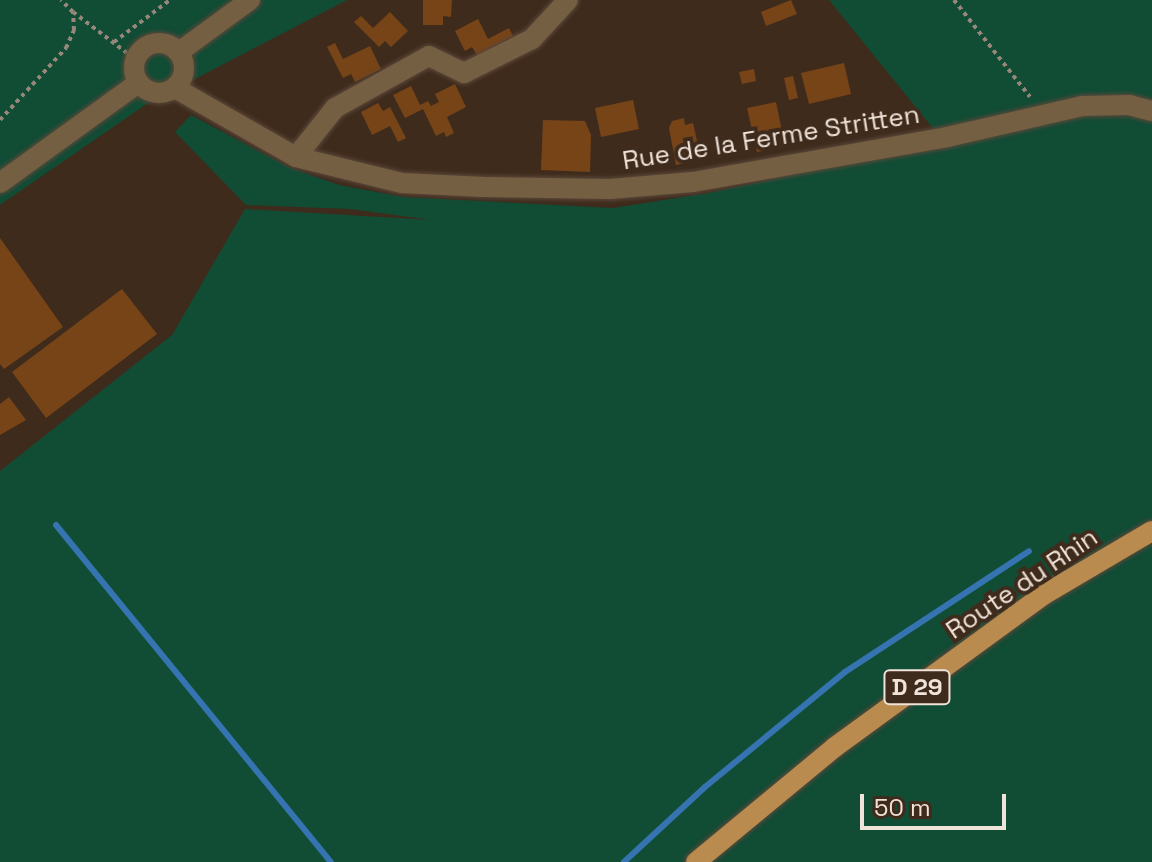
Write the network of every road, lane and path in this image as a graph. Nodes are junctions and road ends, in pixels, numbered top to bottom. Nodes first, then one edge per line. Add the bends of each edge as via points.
1 (61, 0) edge
2 (170, 0) edge
3 (250, 0) edge
4 (568, 0) edge
5 (954, 0) edge
6 (73, 12) junction
7 (113, 42) junction
8 (179, 52) junction
9 (135, 59) junction
10 (138, 83) junction
11 (175, 88) junction
12 (1152, 111) edge
13 (1044, 115) junction
14 (0, 120) edge
15 (296, 157) junction
16 (0, 183) edge
17 (1152, 531) edge
18 (696, 862) edge

1 - 6 path
2 - 7 path
3 - 8 street
4 - 15 street via 532,39 464,73 429,56 335,108
5 - 13 path
6 - 7 path
6 - 14 path via 74,30 66,48
7 - 9 path
8 - 9 street via 154,43
8 - 11 street via 185,67
9 - 10 street
10 - 11 street via 160,94
10 - 16 street
11 - 15 street, Rue de la Ferme Stritten
12 - 13 street, Rue de la Ferme Stritten via 1129,105 1082,106
13 - 15 street, Rue de la Ferme Stritten via 693,182 610,189 402,183
17 - 18 main road, Route du Rhin / D 29 via 1032,603 835,747

